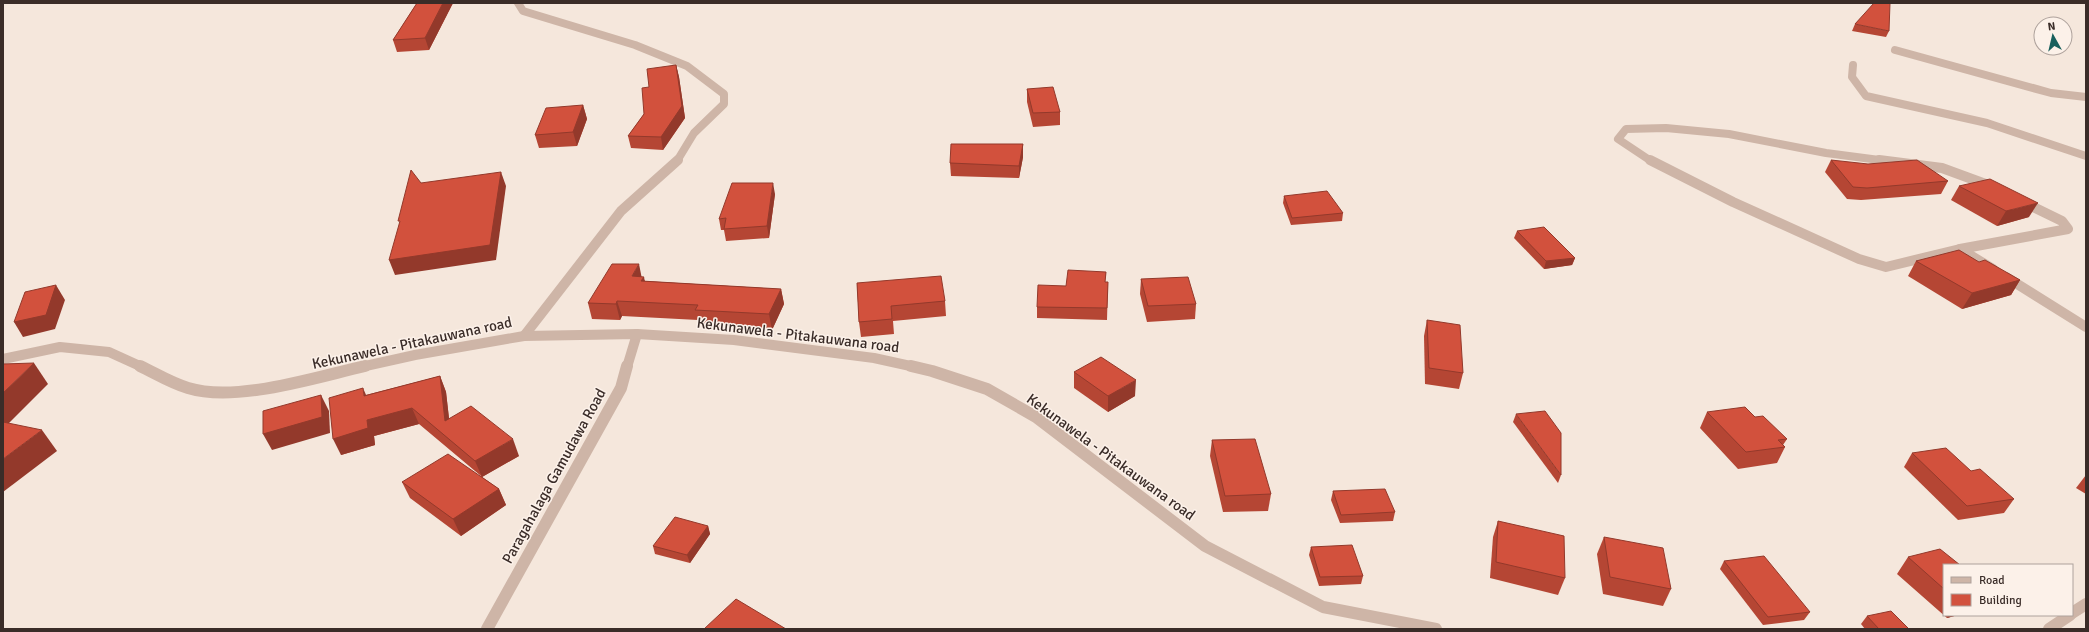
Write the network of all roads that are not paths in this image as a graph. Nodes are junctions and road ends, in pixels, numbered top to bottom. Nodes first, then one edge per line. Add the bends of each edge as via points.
1 (518, 3) edge
2 (1895, 50) dead end
3 (1853, 65) dead end
4 (2086, 97) edge
5 (2086, 156) edge
6 (2002, 191) edge
7 (2015, 198) edge
8 (1960, 249) junction
9 (2086, 327) edge
10 (637, 334) junction
11 (524, 336) junction
12 (3, 359) edge
13 (2086, 604) edge
14 (2073, 612) edge
15 (2068, 616) edge
16 (487, 629) edge
17 (1436, 629) edge
18 (2049, 629) edge

1 - 11 street via 523,11 635,46 687,66 724,94 724,104 694,133 677,161 621,211
2 - 4 street via 2051,93
3 - 5 street via 1852,77 1866,96 1987,123
6 - 8 street via 1942,168 1826,153 1729,134 1666,128 1626,129 1618,139 1653,162 1859,259 1886,267
7 - 8 street via 2062,221 2068,229
8 - 9 street
10 - 11 street, Kekunawela - Pitakauwana road
10 - 16 street, Paragahalaga Gamudawa Road via 621,388
10 - 17 street, Kekunawela - Pitakauwana road via 734,340 874,358 932,371 987,390 1036,417 1212,549 1323,607
11 - 12 street, Kekunawela - Pitakauwana road via 415,355 260,390 222,392 188,388 108,352 60,347
13 - 14 street
15 - 18 street

